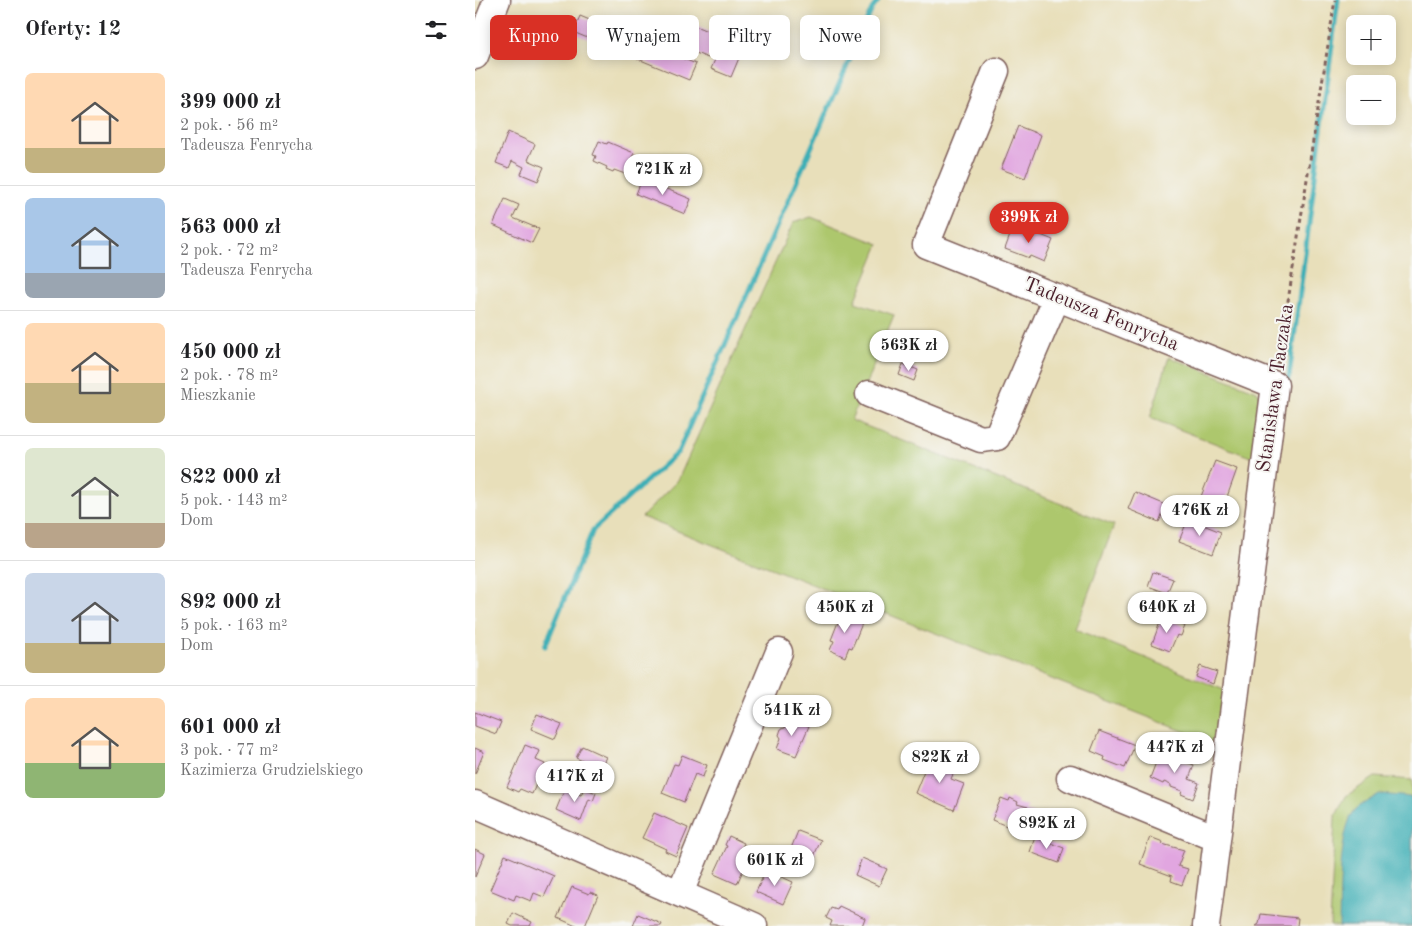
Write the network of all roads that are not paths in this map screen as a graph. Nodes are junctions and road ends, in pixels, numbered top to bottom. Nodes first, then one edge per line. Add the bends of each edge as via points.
1 (497, 0) edge
2 (475, 56) edge
3 (996, 71) dead end
4 (1057, 297) junction
5 (1275, 385) joint
6 (869, 394) dead end
7 (779, 652) dead end
8 (1070, 778) dead end
9 (475, 804) edge
10 (1216, 838) junction
11 (680, 893) junction
12 (754, 926) edge
13 (1206, 926) edge

1 - 2 street
3 - 4 street, Tadeusza Fenrycha via 927,245
4 - 5 street, Tadeusza Fenrycha
4 - 6 street via 997,437 981,439
5 - 10 street, Stanisława Taczaka
7 - 11 street
8 - 10 street
9 - 11 street
10 - 13 street, Stanisława Taczaka
11 - 12 street

